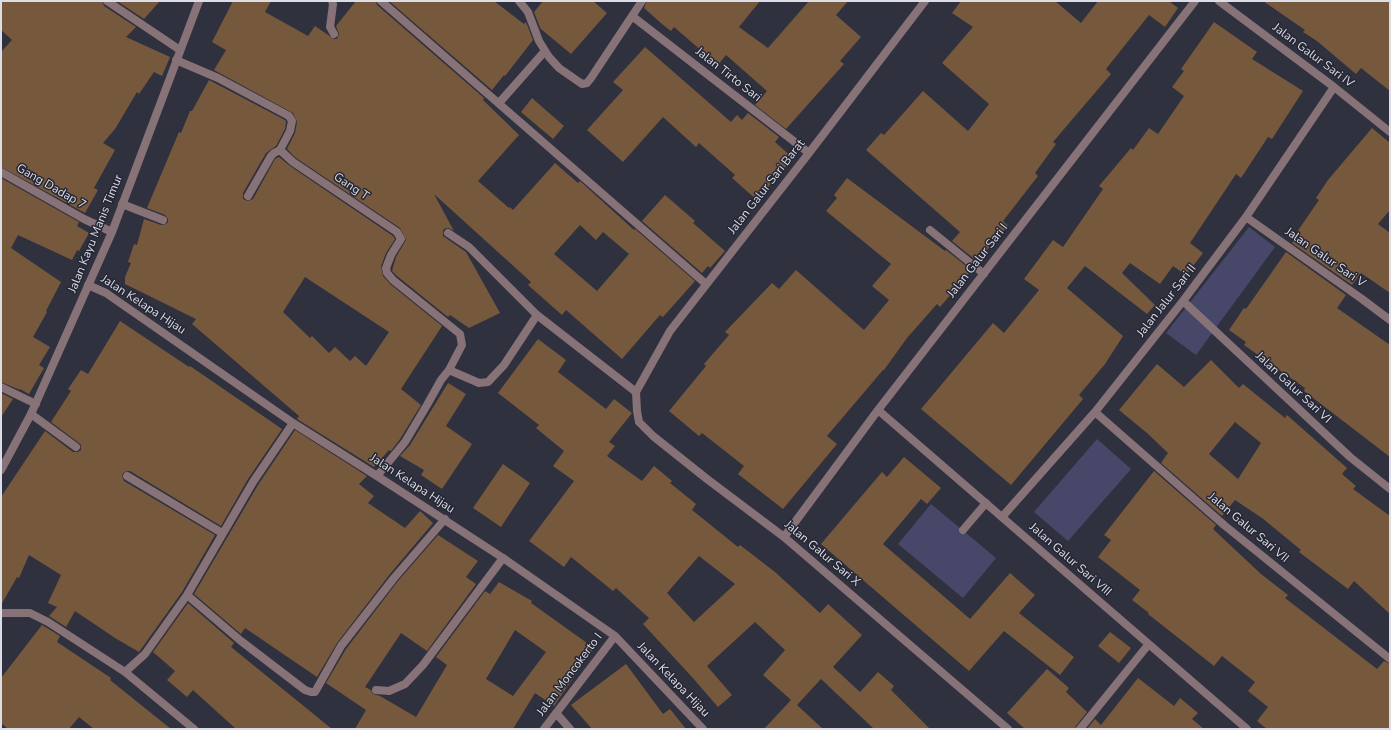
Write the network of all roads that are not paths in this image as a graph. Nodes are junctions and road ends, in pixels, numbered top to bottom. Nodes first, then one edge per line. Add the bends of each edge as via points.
1 (107, 1) edge
2 (199, 1) edge
3 (332, 1) edge
4 (381, 1) edge
5 (519, 1) edge
6 (642, 1) edge
7 (925, 1) edge
8 (1195, 1) edge
9 (1219, 1) edge
10 (632, 16) junction
11 (334, 34) dead end
12 (180, 50) junction
13 (545, 51) junction
14 (176, 60) junction
15 (1334, 87) junction
16 (499, 103) junction
17 (1390, 132) edge
18 (280, 150) junction
19 (809, 153) junction
20 (1, 172) edge
21 (248, 196) dead end
22 (122, 204) junction
23 (1246, 217) junction
24 (163, 220) dead end
25 (930, 230) dead end
26 (112, 232) junction
27 (448, 233) dead end
28 (984, 274) junction
29 (706, 284) junction
30 (92, 286) junction
31 (1183, 301) junction
32 (537, 315) junction
33 (1390, 320) edge
34 (449, 370) junction
35 (1, 387) edge
36 (636, 392) junction
37 (36, 404) junction
38 (878, 410) junction
39 (1095, 412) junction
40 (32, 414) junction
41 (293, 423) junction
42 (76, 447) dead end
43 (1, 470) edge
44 (127, 476) dead end
45 (377, 476) junction
46 (1390, 489) edge
47 (986, 503) junction
48 (1002, 517) junction
49 (444, 519) junction
50 (963, 530) dead end
51 (222, 533) junction
52 (784, 537) junction
53 (503, 558) junction
54 (187, 594) junction
55 (1, 613) edge
56 (615, 636) junction
57 (1148, 645) junction
58 (1390, 659) edge
59 (125, 672) junction
60 (376, 690) dead end
61 (556, 713) junction
62 (701, 727) edge
63 (194, 729) edge
64 (544, 729) edge
65 (570, 729) edge
66 (1008, 729) edge
67 (1080, 729) edge
68 (1246, 729) edge

1 - 12 street
2 - 12 street, Jalan Kayu Manis Timur
3 - 11 street via 330,27
4 - 16 street
5 - 13 street via 528,12
6 - 10 street
7 - 19 street, Jalan Galur Sari Barat
8 - 28 street, Jalan Galur Sari I
9 - 15 street, Jalan Galur Sari IV
10 - 13 street via 586,83 582,84 558,68
10 - 19 street, Jalan Tirto Sari
12 - 14 street, Jalan Kayu Manis Timur
13 - 16 street
14 - 18 street via 218,78 289,116 292,121 290,130
14 - 22 street, Jalan Kayu Manis Timur
15 - 17 street, Jalan Galur Sari IV
15 - 23 street, Jalan Jalur Sari II
16 - 29 street
18 - 21 street via 271,156
18 - 34 street, Gang T via 293,162 397,232 401,238 389,259 387,273 460,334 462,345
19 - 29 street, Jalan Galur Sari Barat
20 - 26 street, Gang Dadap 7
22 - 24 street
22 - 26 street, Jalan Kayu Manis Timur
23 - 31 street, Jalan Jalur Sari II
23 - 33 street, Jalan Galur Sari V
25 - 28 street
26 - 30 street, Jalan Kayu Manis Timur
27 - 32 street via 469,247
28 - 38 street, Jalan Galur Sari I
29 - 36 street, Jalan Galur Sari Barat via 670,331
30 - 37 street, Jalan Kayu Manis Timur
30 - 41 street, Jalan Kelapa Hijau via 106,293
31 - 39 street, Jalan Jalur Sari II
31 - 46 street, Jalan Galur Sari VI via 1350,457
32 - 34 street via 504,365 488,382 479,383
32 - 36 street
34 - 45 street via 405,442
35 - 37 street
36 - 52 street, Jalan Galur Sari X via 639,422 646,429
37 - 40 street, Jalan Kayu Manis Timur
38 - 47 street, Jalan Galur Sari VIII
38 - 52 street, Jalan Galur Sari I
39 - 48 street, Jalan Jalur Sari II
39 - 58 street, Jalan Galur Sari VII via 1224,525
40 - 42 street
40 - 43 street, Jalan Kayu Manis Timur
41 - 45 street, Jalan Kelapa Hijau
41 - 51 street
44 - 51 street
45 - 49 street, Jalan Kelapa Hijau
47 - 48 street, Jalan Galur Sari VIII
47 - 50 street
48 - 57 street, Jalan Galur Sari VIII
49 - 53 street, Jalan Kelapa Hijau
49 - 54 street via 344,641 315,692 300,686 241,641
51 - 54 street
52 - 66 street, Jalan Galur Sari X
53 - 56 street, Jalan Kelapa Hijau
53 - 60 street via 423,665 405,684 388,691
54 - 59 street via 145,654
55 - 59 street via 30,613
56 - 61 street, Jalan Moncokerto I
56 - 62 street, Jalan Kelapa Hijau
57 - 67 street
57 - 68 street, Jalan Galur Sari VIII
59 - 63 street
61 - 64 street, Jalan Moncokerto I
61 - 65 street

